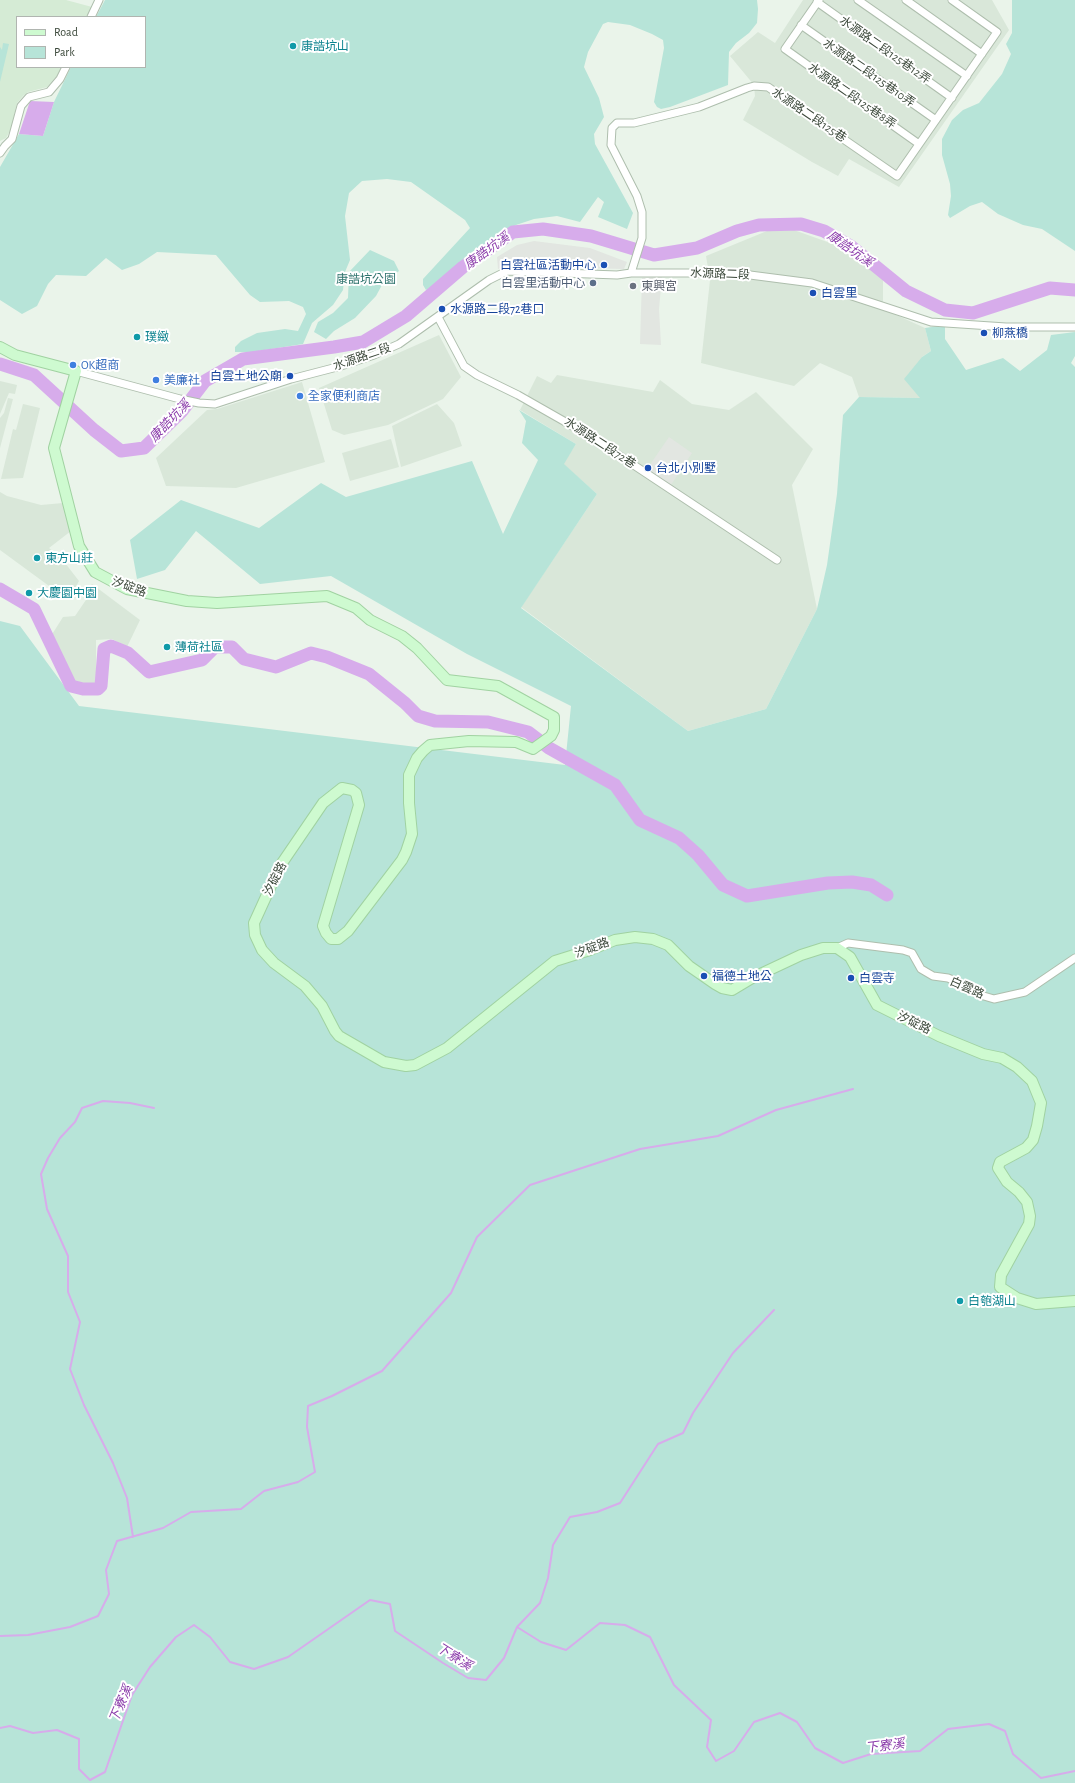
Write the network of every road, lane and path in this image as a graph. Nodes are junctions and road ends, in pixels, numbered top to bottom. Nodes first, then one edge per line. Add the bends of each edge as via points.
1 (99, 0) edge
2 (858, 0) edge
3 (906, 0) edge
4 (952, 0) edge
5 (818, 1) edge
6 (91, 16) edge
7 (801, 25) junction
8 (982, 54) junction
9 (66, 68) edge
10 (967, 76) junction
11 (952, 98) junction
12 (936, 120) junction
13 (919, 144) junction
14 (0, 153) edge
15 (632, 270) junction
16 (438, 317) junction
17 (1075, 327) edge
18 (0, 347) edge
19 (76, 371) junction
20 (777, 560) dead end
21 (837, 948) junction
22 (1075, 958) edge
23 (1075, 1301) edge

1 - 6 street
2 - 10 street
3 - 8 street
4 - 8 street, 水源路二段125巷 via 997,32
5 - 7 street
5 - 11 street, 水源路二段125巷12弄
7 - 12 street, 水源路二段125巷10弄
7 - 13 street, 水源路二段125巷8弄 via 785,49
8 - 10 street, 水源路二段125巷
9 - 14 street via 49,92 29,97 21,106 12,139
10 - 11 street, 水源路二段125巷
11 - 12 street, 水源路二段125巷
12 - 13 street, 水源路二段125巷
13 - 15 street, 水源路二段125巷 via 897,176 768,87 754,86 699,107 634,123 617,123 612,128 611,145 637,196 642,212 642,238
15 - 16 street, 水源路二段 via 617,275 507,271 489,280
15 - 17 street, 水源路二段 via 750,275 804,281 931,322 1006,327
16 - 19 street, 水源路二段 via 399,344 374,355 215,404 180,399
16 - 20 street, 水源路二段72巷 via 464,366 477,376 590,436
18 - 19 street via 15,354
19 - 21 street, 汐碇路 via 54,448 79,546 95,572 127,588 187,602 217,603 326,596 356,608 370,620 402,636 447,680 498,686 554,717 554,730 551,736 533,749 516,742 469,741 430,745 423,751 409,775 412,834 406,852 348,932 338,939 331,939 323,926 359,805 356,793 342,788 323,803 280,866 254,923 254,935 262,950 304,986 322,1006 339,1036 384,1062 415,1065 447,1048 555,961 615,940 635,937 653,939 668,945 708,980 732,990 801,955 823,948
21 - 22 street, 白雲路 via 848,943 903,950 912,953 922,969 933,976 948,978 977,994 994,999 1025,992
21 - 23 street, 汐碇路 via 850,957 877,1005 939,1036 983,1054 1002,1058 1032,1080 1041,1103 1033,1140 1026,1148 1000,1162 998,1168 1007,1182 1027,1202 1030,1216 1029,1224 1005,1264 1000,1287 1017,1298 1036,1304

